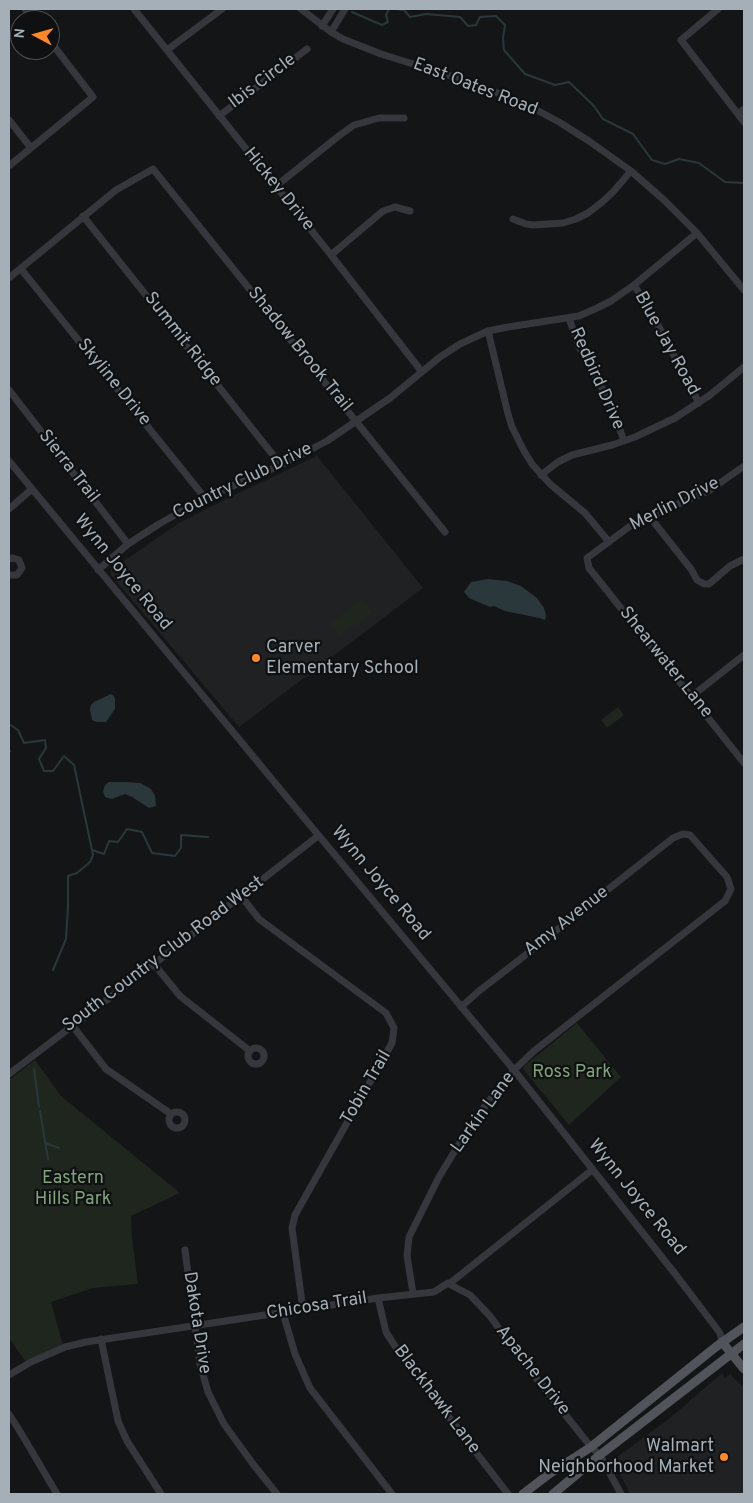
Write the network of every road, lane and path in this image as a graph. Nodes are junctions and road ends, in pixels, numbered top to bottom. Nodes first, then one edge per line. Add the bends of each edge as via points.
1 (134, 9) edge
2 (222, 9) edge
3 (301, 9) edge
4 (333, 9) edge
5 (345, 9) edge
6 (718, 9) edge
7 (322, 26) junction
8 (331, 32) junction
9 (307, 49) dead end
10 (167, 50) junction
11 (60, 54) edge
12 (744, 109) edge
13 (738, 114) junction
14 (219, 116) junction
15 (404, 118) dead end
16 (9, 120) edge
17 (744, 122) edge
18 (31, 148) junction
19 (9, 166) edge
20 (631, 170) junction
21 (276, 186) junction
22 (410, 211) dead end
23 (83, 216) junction
24 (512, 218) dead end
25 (697, 234) junction
26 (331, 255) junction
27 (21, 269) junction
28 (9, 278) edge
29 (634, 285) junction
30 (744, 290) edge
31 (569, 318) junction
32 (488, 331) junction
33 (744, 366) edge
34 (422, 372) junction
35 (9, 390) edge
36 (699, 402) junction
37 (356, 422) junction
38 (624, 441) junction
39 (9, 461) edge
40 (281, 465) junction
41 (744, 466) edge
42 (541, 475) junction
43 (32, 489) junction
44 (205, 498) junction
45 (9, 509) edge
46 (649, 516) junction
47 (446, 532) dead end
48 (609, 542) junction
49 (128, 544) junction
50 (9, 559) edge
51 (744, 559) edge
52 (588, 564) joint
53 (98, 570) junction
54 (9, 575) edge
55 (744, 655) edge
56 (692, 696) junction
57 (744, 763) edge
58 (318, 836) junction
59 (673, 838) joint
60 (241, 896) junction
61 (154, 964) junction
62 (461, 1007) junction
63 (72, 1025) junction
64 (250, 1051) dead end
65 (514, 1070) junction
66 (9, 1074) edge
67 (171, 1114) dead end
68 (592, 1170) junction
69 (185, 1250) dead end
70 (450, 1284) junction
71 (414, 1293) junction
72 (378, 1298) junction
73 (303, 1310) junction
74 (284, 1313) junction
75 (195, 1325) junction
76 (744, 1327) edge
77 (721, 1337) junction
78 (731, 1337) junction
79 (102, 1339) junction
80 (743, 1348) edge
81 (731, 1354) junction
82 (744, 1369) edge
83 (9, 1375) edge
84 (665, 1388) junction
85 (673, 1398) junction
86 (9, 1414) edge
87 (591, 1447) junction
88 (600, 1455) junction
89 (57, 1494) edge
90 (161, 1494) edge
91 (277, 1494) edge
92 (392, 1494) edge
93 (508, 1494) edge
94 (523, 1494) edge
95 (553, 1494) edge
96 (621, 1494) edge

1 - 10 street, Hickey Drive
2 - 10 street
3 - 7 street, East Oates Road
4 - 7 street
5 - 8 street
6 - 13 street via 681,40
7 - 8 street, East Oates Road
8 - 20 street, East Oates Road via 381,54 448,74 533,108
9 - 14 street, Ibis Circle
10 - 14 street, Hickey Drive
11 - 18 street via 94,97
12 - 13 street
13 - 17 street
14 - 21 street, Hickey Drive
15 - 21 street via 379,118 354,126
16 - 18 street
18 - 19 street
20 - 24 street via 601,203 576,219 534,226
20 - 25 street, East Oates Road
21 - 26 street, Hickey Drive
22 - 26 street via 395,207 383,211
23 - 27 street
23 - 37 street, Shadow Brook Trail via 116,190 153,168
23 - 40 street, Summit Ridge
25 - 29 street, Country Club Drive
25 - 30 street, East Oates Road
26 - 34 street, Hickey Drive
27 - 28 street
27 - 44 street, Skyline Drive
29 - 31 street, Country Club Drive via 597,308
29 - 36 street, Blue Jay Road
31 - 32 street, Country Club Drive
31 - 38 street, Redbird Drive via 579,347 612,408
32 - 34 street, Country Club Drive via 460,344
32 - 42 street via 512,427
33 - 36 street
34 - 37 street, Country Club Drive
35 - 49 street, Sierra Trail
36 - 38 street via 660,426
37 - 40 street, Country Club Drive
37 - 47 street, Shadow Brook Trail
38 - 42 street via 572,455
39 - 43 street, Wynn Joyce Road
40 - 44 street, Country Club Drive
41 - 46 street, Merlin Drive via 710,490
42 - 48 street via 585,513
43 - 45 street
43 - 53 street, Wynn Joyce Road
44 - 49 street, Country Club Drive
46 - 48 street, Merlin Drive
46 - 51 street via 697,580 704,584 710,584 730,566
48 - 52 street, Merlin Drive via 587,558
49 - 53 street, Country Club Drive
50 - 54 street via 19,560 22,568 17,575
52 - 56 street, Shearwater Lane
53 - 58 street, Wynn Joyce Road
55 - 56 street
56 - 57 street, Shearwater Lane
58 - 60 street, South Country Club Road West
58 - 62 street, Wynn Joyce Road
59 - 62 street, Amy Avenue
59 - 65 street, Larkin Lane via 690,835 727,877 731,889 725,901
60 - 61 street, South Country Club Road West
60 - 73 street, Tobin Trail via 259,919 386,1013 394,1028 392,1043 295,1215 292,1228
61 - 63 street, South Country Club Road West
61 - 64 street via 180,996
62 - 65 street, Wynn Joyce Road
63 - 66 street, South Country Club Road West
63 - 67 street via 106,1069
65 - 68 street, Wynn Joyce Road
65 - 71 street, Larkin Lane via 473,1122 409,1237 407,1256
68 - 70 street, Chicosa Trail
68 - 77 street, Wynn Joyce Road
69 - 75 street, Dakota Drive
70 - 71 street, Chicosa Trail via 434,1292
70 - 87 street, Apache Drive via 470,1295 490,1316
71 - 72 street, Chicosa Trail
72 - 73 street, Chicosa Trail
72 - 93 street, Blackhawk Lane via 386,1332 400,1354
73 - 74 street, Chicosa Trail
74 - 75 street, Chicosa Trail
74 - 92 street via 295,1354 310,1388
75 - 79 street, Chicosa Trail
75 - 91 street, Dakota Drive via 200,1364 208,1392 224,1424
76 - 78 main road
77 - 78 main road
77 - 81 main road, Wynn Joyce Road
77 - 84 main road
78 - 80 main road
79 - 83 street, Chicosa Trail via 65,1347
79 - 90 street via 118,1421
80 - 81 main road
81 - 82 main road, Wynn Joyce Road
81 - 85 main road
84 - 85 main road
84 - 87 main road
85 - 88 main road
86 - 89 street
87 - 88 street, Apache Drive
87 - 94 main road
88 - 95 main road
88 - 96 street, Apache Drive

